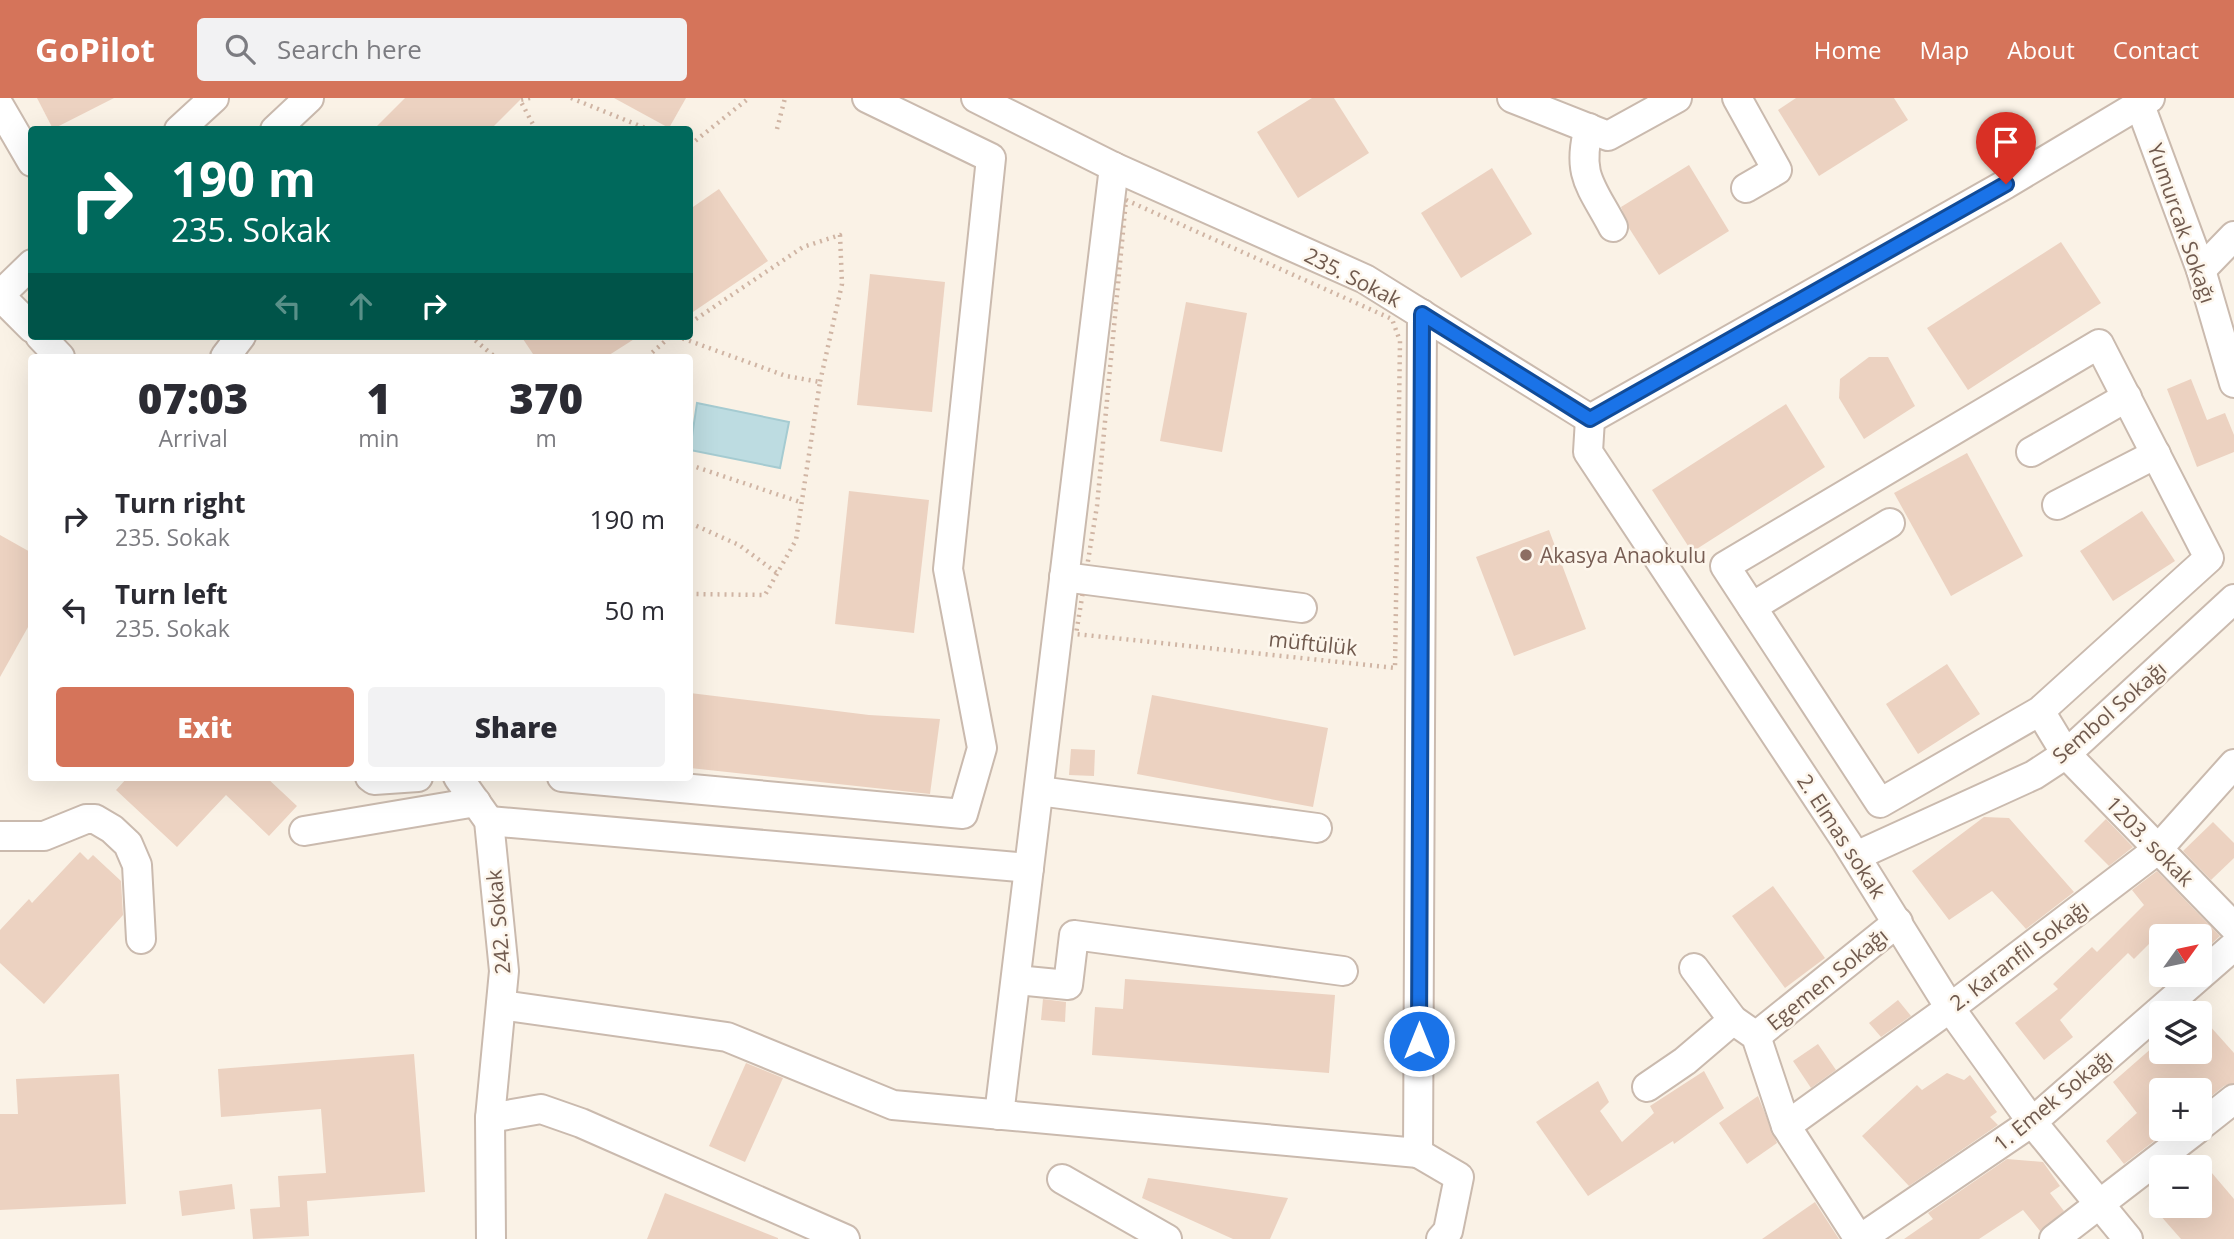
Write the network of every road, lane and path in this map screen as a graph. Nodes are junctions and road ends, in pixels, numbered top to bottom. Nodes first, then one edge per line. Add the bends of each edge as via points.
1 (214, 98) edge
2 (309, 98) edge
3 (530, 98) edge
4 (571, 98) edge
5 (749, 98) edge
6 (785, 98) edge
7 (867, 98) edge
8 (976, 98) edge
9 (1512, 98) edge
10 (1677, 98) edge
11 (1737, 98) edge
12 (2145, 101) edge
13 (0, 107) edge
14 (183, 126) edge
15 (279, 126) edge
16 (534, 126) edge
17 (640, 126) edge
18 (1589, 128) junction
19 (777, 129) dead end
20 (693, 143) edge
21 (28, 155) edge
22 (1114, 167) junction
23 (1746, 188) dead end
24 (1613, 227) dead end
25 (2234, 236) edge
26 (28, 268) edge
27 (2201, 270) junction
28 (0, 295) edge
29 (1422, 314) junction
30 (693, 321) edge
31 (28, 324) edge
32 (44, 340) edge
33 (238, 340) edge
34 (475, 340) edge
35 (668, 340) edge
36 (684, 340) edge
37 (57, 354) edge
38 (227, 354) edge
39 (491, 354) edge
40 (652, 354) edge
41 (820, 382) junction
42 (2234, 383) edge
43 (2127, 397) junction
44 (1590, 419) junction
45 (2031, 452) dead end
46 (2156, 454) junction
47 (693, 467) edge
48 (800, 502) junction
49 (2057, 505) dead end
50 (1890, 523) dead end
51 (693, 524) edge
52 (777, 573) junction
53 (1074, 578) junction
54 (693, 594) edge
55 (2234, 599) edge
56 (1752, 607) junction
57 (1302, 608) dead end
58 (2040, 711) junction
59 (2067, 754) junction
60 (2234, 764) edge
61 (461, 781) edge
62 (605, 781) edge
63 (1039, 792) junction
64 (482, 811) junction
65 (1317, 828) dead end
66 (304, 831) dead end
67 (0, 836) edge
68 (2157, 850) junction
69 (1856, 856) junction
70 (1029, 868) junction
71 (1898, 922) junction
72 (2234, 927) edge
73 (141, 939) dead end
74 (2234, 946) edge
75 (1693, 968) dead end
76 (1343, 971) dead end
77 (1016, 980) junction
78 (501, 1005) junction
79 (1950, 1008) junction
80 (1733, 1020) junction
81 (1756, 1036) junction
82 (1647, 1087) dead end
83 (2234, 1099) edge
84 (999, 1115) junction
85 (2212, 1117) edge
86 (490, 1118) junction
87 (2032, 1122) junction
88 (1786, 1126) junction
89 (2182, 1141) edge
90 (1418, 1153) junction
91 (1062, 1179) dead end
92 (2101, 1206) junction
93 (491, 1239) edge
94 (845, 1239) edge
95 (1167, 1239) edge
96 (1441, 1239) edge
97 (1860, 1239) edge
98 (2054, 1239) edge
99 (2128, 1239) edge

1 - 14 street
2 - 15 street
3 - 16 path via 520,100
4 - 17 path
5 - 20 path
6 - 19 path
7 - 62 street via 991,158 948,569 982,748 963,814
8 - 22 street, 235. Sokak
9 - 18 street
10 - 18 street via 1608,136
11 - 23 street via 1777,170
12 - 27 street, Yumurcak Sokağı
12 - 44 street
13 - 21 street
18 - 24 street via 1583,171
22 - 29 street, 235. Sokak via 1365,279
22 - 53 street
25 - 27 street
26 - 28 street
27 - 42 street, Yumurcak Sokağı
28 - 31 street
29 - 44 street, 235. Sokak
29 - 90 street
30 - 41 path via 803,247 840,235 842,284
32 - 37 street
33 - 38 street
34 - 39 path
35 - 40 path
36 - 41 path via 786,376
41 - 48 path
43 - 45 street
43 - 46 street
43 - 56 street via 2099,344 1725,566
44 - 69 street, 2. Elmas sokak via 1588,452
46 - 49 street
46 - 58 street via 2209,558
47 - 48 path
48 - 52 path via 796,540
50 - 56 street
51 - 52 path via 738,545
52 - 54 path via 765,595
53 - 53 path, müftülük via 1076,634 1395,668 1400,341 1392,320 1126,200 1097,506
53 - 57 street
53 - 63 street
55 - 59 street, Sembol Sokağı
56 - 58 street via 1880,803
58 - 59 street, 1203. sokak
59 - 68 street, 1203. sokak
59 - 69 street, Sembol Sokağı via 2034,775
60 - 68 street, 2. Karanfil Sokağı
61 - 64 street
63 - 65 street
63 - 70 street
64 - 66 street
64 - 70 street
64 - 78 street, 242. Sokak via 504,971
67 - 73 street via 44,836 86,819 112,828 128,844 137,865
68 - 72 street, 1203. sokak
68 - 79 street, 2. Karanfil Sokağı
69 - 71 street, 2. Elmas sokak
70 - 77 street
71 - 79 street, 2. Elmas sokak
71 - 81 street, Egemen Sokağı
74 - 87 street, 1. Emek Sokağı
75 - 80 street
76 - 77 street via 1074,936 1068,985
77 - 84 street
78 - 84 street via 727,1037 893,1105
78 - 86 street, 242. Sokak
79 - 87 street, 2. Elmas sokak
79 - 88 street, 2. Karanfil Sokağı
80 - 81 street
80 - 82 street
81 - 88 street
83 - 85 street
84 - 90 street
86 - 93 street, 242. Sokak
86 - 94 street via 541,1109 581,1122
87 - 92 street, 2. Elmas sokak
87 - 97 street, 1. Emek Sokağı
88 - 97 street
89 - 92 street
90 - 96 street via 1459,1177 1448,1231
91 - 95 street
92 - 98 street
92 - 99 street, 2. Elmas sokak

